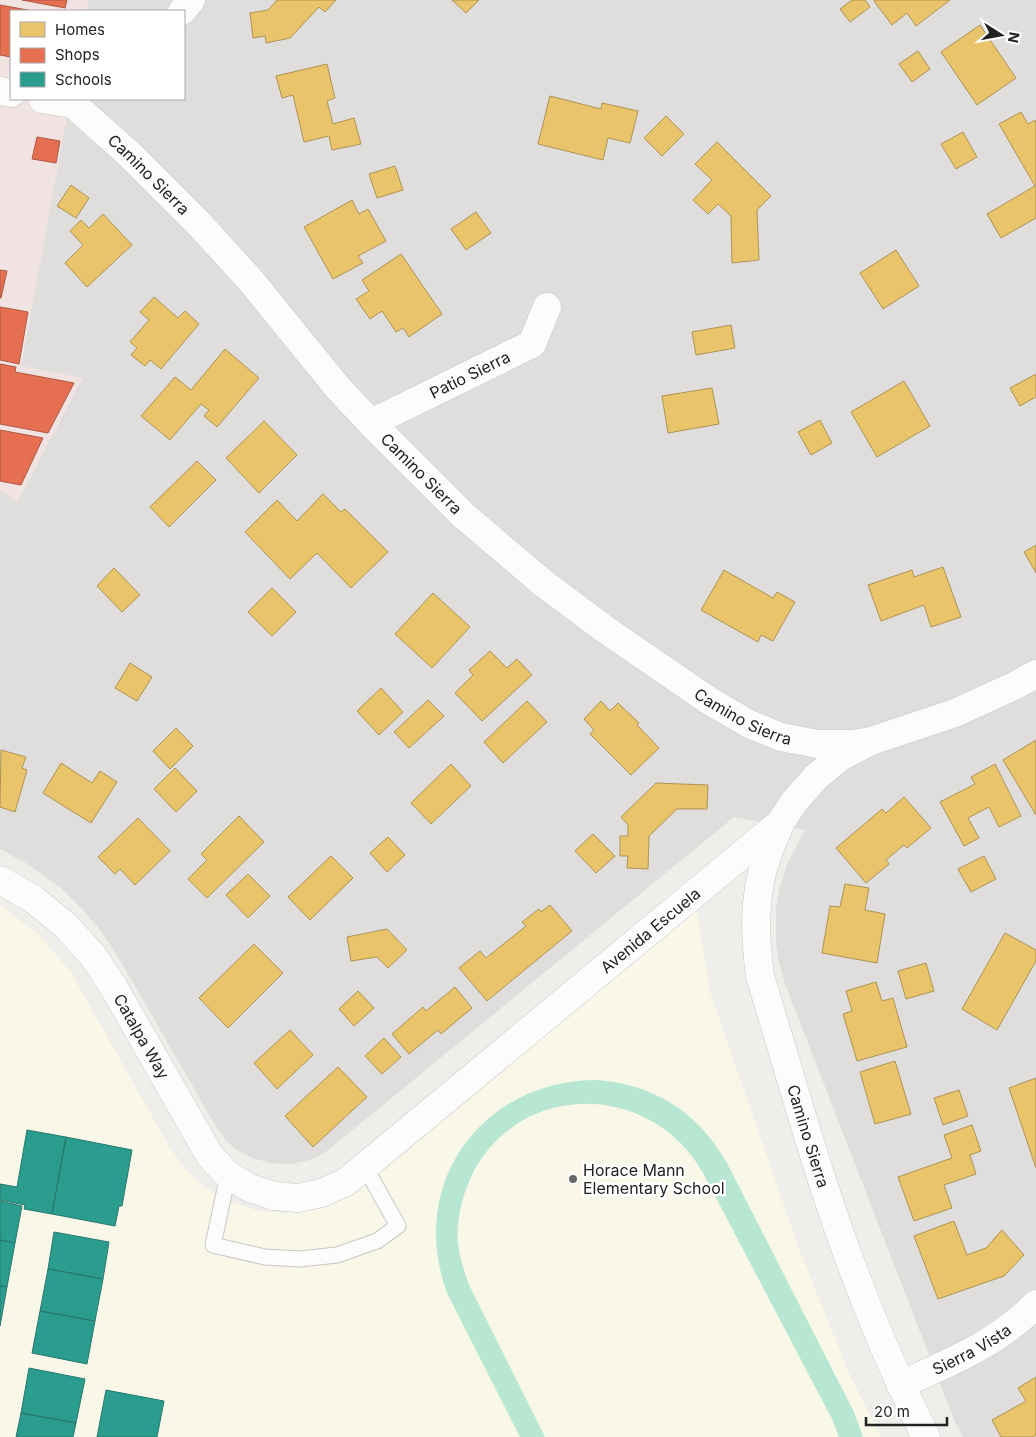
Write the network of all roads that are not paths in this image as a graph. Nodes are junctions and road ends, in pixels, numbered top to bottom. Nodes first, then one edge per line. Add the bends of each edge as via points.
1 (191, 0) edge
2 (183, 10) edge
3 (54, 100) edge
4 (78, 102) edge
5 (547, 307) dead end
6 (371, 423) junction
7 (1036, 674) edge
8 (871, 741) junction
9 (780, 823) junction
10 (0, 880) edge
11 (366, 1167) junction
12 (228, 1175) junction
13 (274, 1196) joint
14 (1036, 1304) edge
15 (900, 1385) junction
16 (926, 1437) edge

1 - 2 street
3 - 4 street, Camino Sierra
4 - 6 street, Camino Sierra via 201,226
5 - 6 street, Patio Sierra via 532,344
6 - 8 street, Camino Sierra via 462,515 543,583 708,700 749,724 781,737 818,744
7 - 8 street, Avenida Escuela via 955,713
8 - 9 street, Avenida Escuela via 840,758 816,777
9 - 11 street, Avenida Escuela
9 - 15 street, Camino Sierra via 766,860 757,900 756,940 760,976 827,1194
10 - 12 street, Catalpa Way via 33,899 59,920 93,956 114,986 210,1156
11 - 12 lane via 398,1226 376,1241 336,1255 300,1259 265,1257 214,1245
11 - 13 street, Avenida Escuela via 346,1182 322,1193 298,1198
12 - 13 street, Catalpa Way via 250,1188
14 - 15 street, Sierra Vista via 978,1348
15 - 16 street, Camino Sierra

